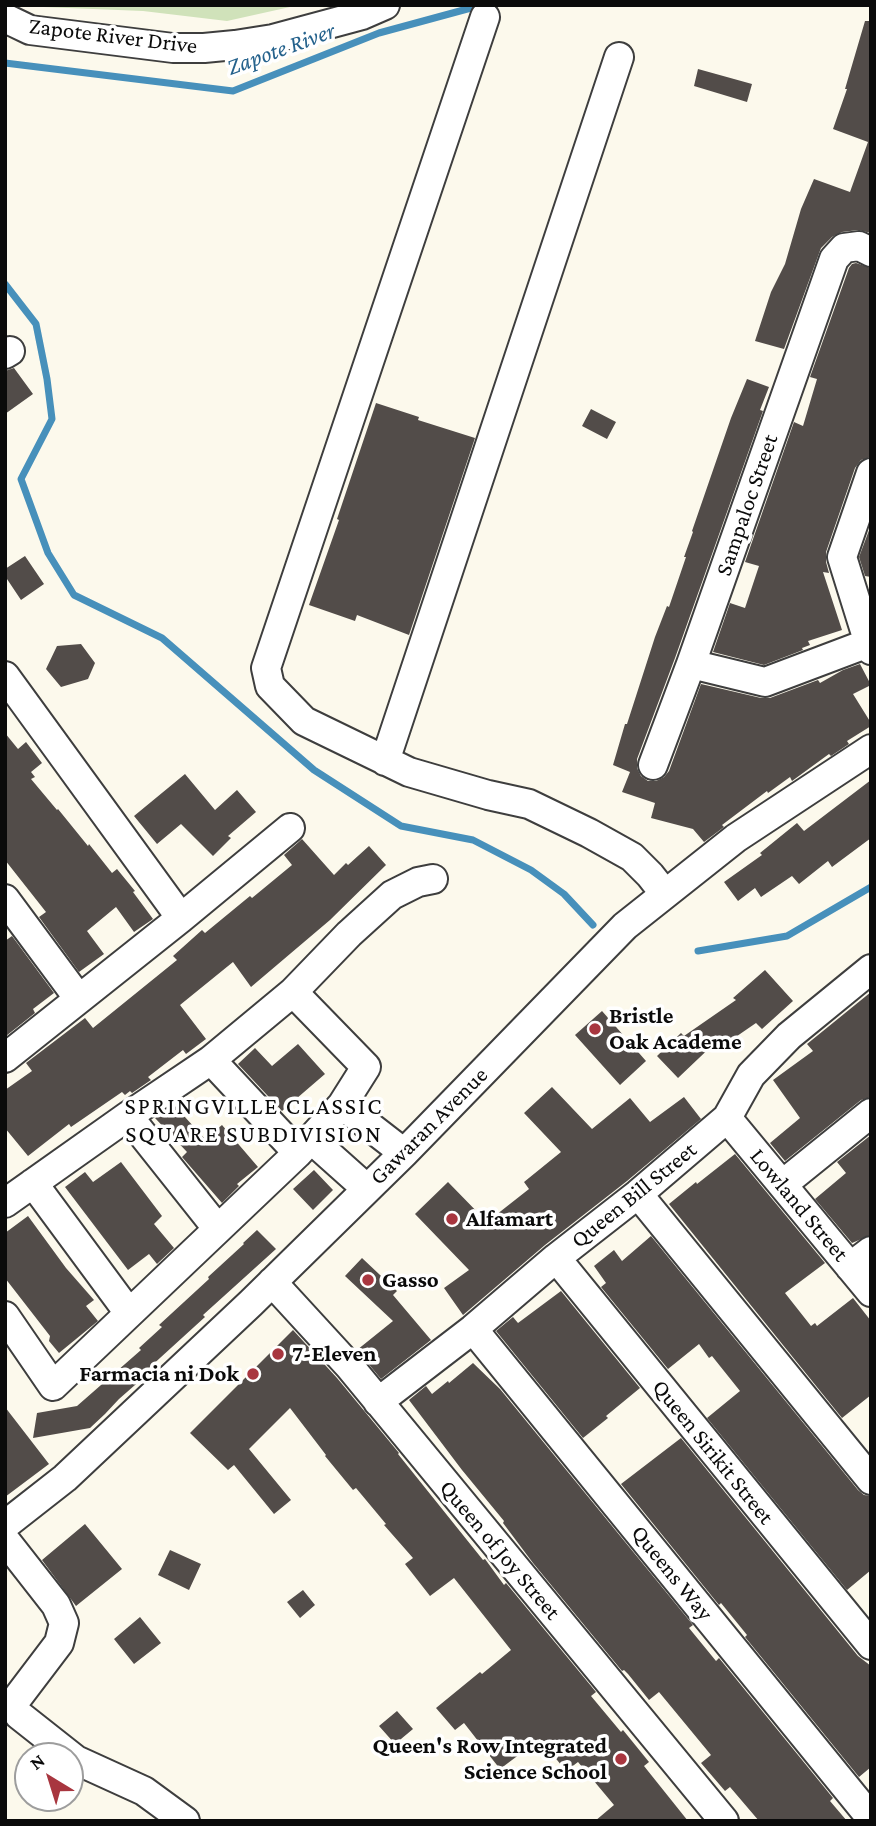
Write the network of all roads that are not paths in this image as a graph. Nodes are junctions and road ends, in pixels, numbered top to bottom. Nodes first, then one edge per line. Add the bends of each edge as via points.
1 (385, 5) edge
2 (485, 17) dead end
3 (5, 18) edge
4 (619, 57) dead end
5 (857, 250) edge
6 (871, 473) edge
7 (870, 645) edge
8 (691, 664) junction
9 (5, 676) edge
10 (871, 749) edge
11 (385, 761) junction
12 (653, 765) dead end
13 (290, 828) dead end
14 (433, 879) dead end
15 (665, 894) junction
16 (5, 899) edge
17 (181, 918) junction
18 (871, 969) edge
19 (293, 992) junction
20 (79, 999) junction
21 (5, 1058) edge
22 (211, 1060) junction
23 (342, 1105) junction
24 (871, 1113) edge
25 (128, 1116) junction
26 (727, 1118) junction
27 (304, 1146) junction
28 (404, 1153) junction
29 (33, 1183) junction
30 (783, 1184) junction
31 (367, 1189) junction
32 (638, 1195) junction
33 (5, 1203) edge
34 (217, 1228) junction
35 (556, 1258) junction
36 (861, 1259) edge
37 (272, 1282) junction
38 (871, 1292) edge
39 (129, 1313) junction
40 (5, 1316) edge
41 (473, 1329) junction
42 (378, 1402) junction
43 (871, 1480) edge
44 (5, 1525) edge
45 (5, 1540) edge
46 (871, 1645) edge
47 (871, 1818) edge
48 (186, 1821) edge
49 (724, 1821) edge

1 - 3 street, Zapote River Drive via 273,39 204,48 30,30
2 - 11 street via 266,668 270,686 304,721
4 - 11 street
5 - 8 street, Sampaloc Street via 834,259
6 - 7 street via 842,557
7 - 8 street via 765,682
8 - 12 street, Sampaloc Street
9 - 17 street
10 - 15 street, Gawaran Avenue via 736,838
11 - 15 street via 409,772 529,804 632,857
13 - 17 street
14 - 19 street via 392,895
15 - 28 street, Gawaran Avenue via 625,926
16 - 20 street
17 - 20 street
18 - 26 street, Queen Bill Street via 789,1036 751,1075
19 - 22 street
19 - 23 street via 366,1068
20 - 21 street
22 - 25 street
22 - 27 street
23 - 27 street
23 - 28 street
24 - 30 street
25 - 29 street
25 - 34 street
26 - 30 street, Lowland Street
26 - 32 street, Queen Bill Street
27 - 31 street
27 - 34 street
28 - 31 street, Gawaran Avenue
29 - 33 street
29 - 39 street
30 - 36 street, Lowland Street
31 - 37 street, Gawaran Avenue
32 - 35 street, Queen Bill Street
32 - 43 street
34 - 39 street
35 - 41 street, Queen Bill Street
35 - 46 street, Queen Sirikit Street
36 - 38 street, Lowland Street
37 - 42 street, Queen of Joy Street
37 - 44 street, Gawaran Avenue via 65,1478
39 - 40 street via 53,1386
41 - 42 street, Queen Bill Street
41 - 47 street, Queens Way
42 - 49 street, Queen of Joy Street
45 - 48 street via 56,1605 64,1623 59,1643 15,1701 15,1709 76,1760 144,1791

